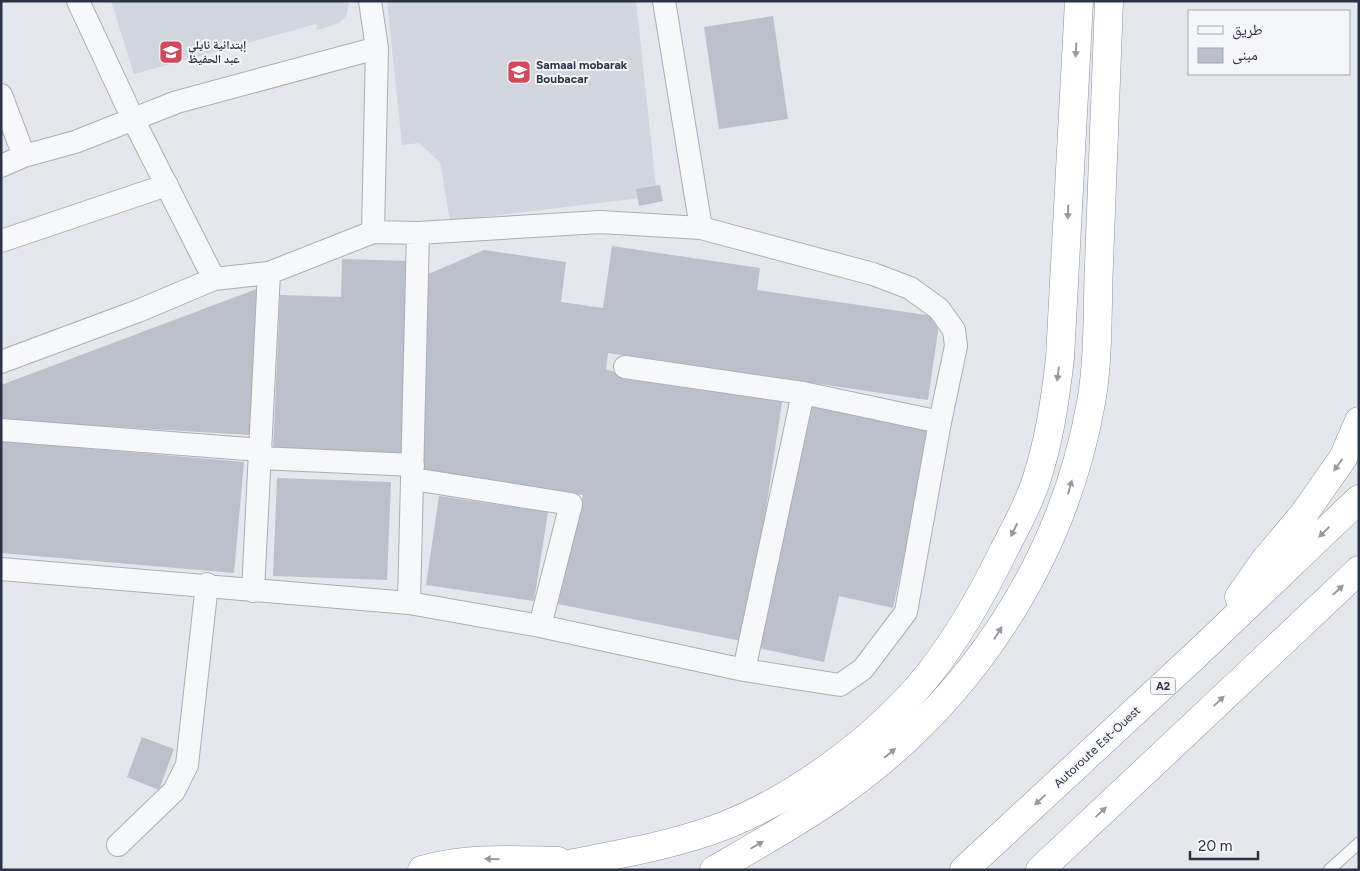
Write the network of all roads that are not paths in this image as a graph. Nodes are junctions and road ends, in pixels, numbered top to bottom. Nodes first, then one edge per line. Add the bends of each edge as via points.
1 (78, 1) edge
2 (370, 1) edge
3 (664, 1) edge
4 (1079, 1) edge
5 (1109, 1) edge
6 (376, 48) junction
7 (1, 95) edge
8 (133, 119) junction
9 (24, 156) junction
10 (1, 166) edge
11 (166, 186) junction
12 (701, 228) junction
13 (373, 232) junction
14 (418, 233) junction
15 (1, 241) edge
16 (269, 273) junction
17 (214, 279) junction
18 (1, 362) edge
19 (625, 368) dead end
20 (803, 393) junction
21 (1359, 421) edge
22 (940, 422) junction
23 (1, 430) edge
24 (260, 454) junction
25 (413, 472) junction
26 (1359, 499) edge
27 (1, 569) edge
28 (1359, 570) edge
29 (207, 584) junction
30 (253, 590) junction
31 (409, 603) junction
32 (540, 626) junction
33 (1200, 651) junction
34 (744, 670) junction
35 (1359, 843) edge
36 (118, 845) dead end
37 (574, 864) edge
38 (422, 870) edge
39 (533, 870) edge
40 (714, 870) edge
41 (964, 870) edge
42 (1040, 870) edge
43 (1329, 870) edge

1 - 8 street
2 - 6 street
3 - 12 street
4 -> 37 highway via 1055,403 1047,445 1034,485 982,596 929,674 885,721 798,789 725,825 684,839
40 -> 5 highway via 834,797 892,752 955,690 989,648 1015,606 1056,526 1070,489 1091,402
6 - 8 street via 176,102
6 - 13 street
7 - 9 street
8 - 9 street via 75,142
8 - 11 street
9 - 10 street
11 - 15 street
11 - 17 street
12 - 14 street via 600,222
12 - 22 street via 872,274 910,288 940,309 954,330 956,346
13 - 14 street
13 - 16 street
14 - 25 street
16 - 17 street
16 - 24 street
17 - 18 street
19 - 20 street
20 - 22 street
20 - 34 street
21 -> 33 highway via 1343,458
22 - 34 street via 906,612 878,652 863,669 840,686
23 - 24 street
24 - 25 street
24 - 30 street
25 - 31 street
25 - 32 street via 571,504
26 -> 33 highway, Autoroute Est-Ouest / A2
27 - 29 street
42 -> 28 highway
29 - 30 street
29 - 36 street via 187,765 174,791
30 - 31 street
31 - 32 street
32 - 34 street
33 -> 41 highway, Autoroute Est-Ouest / A2
35 - 43 lane
37 -> 38 highway via 474,859
37 - 39 highway via 543,864

